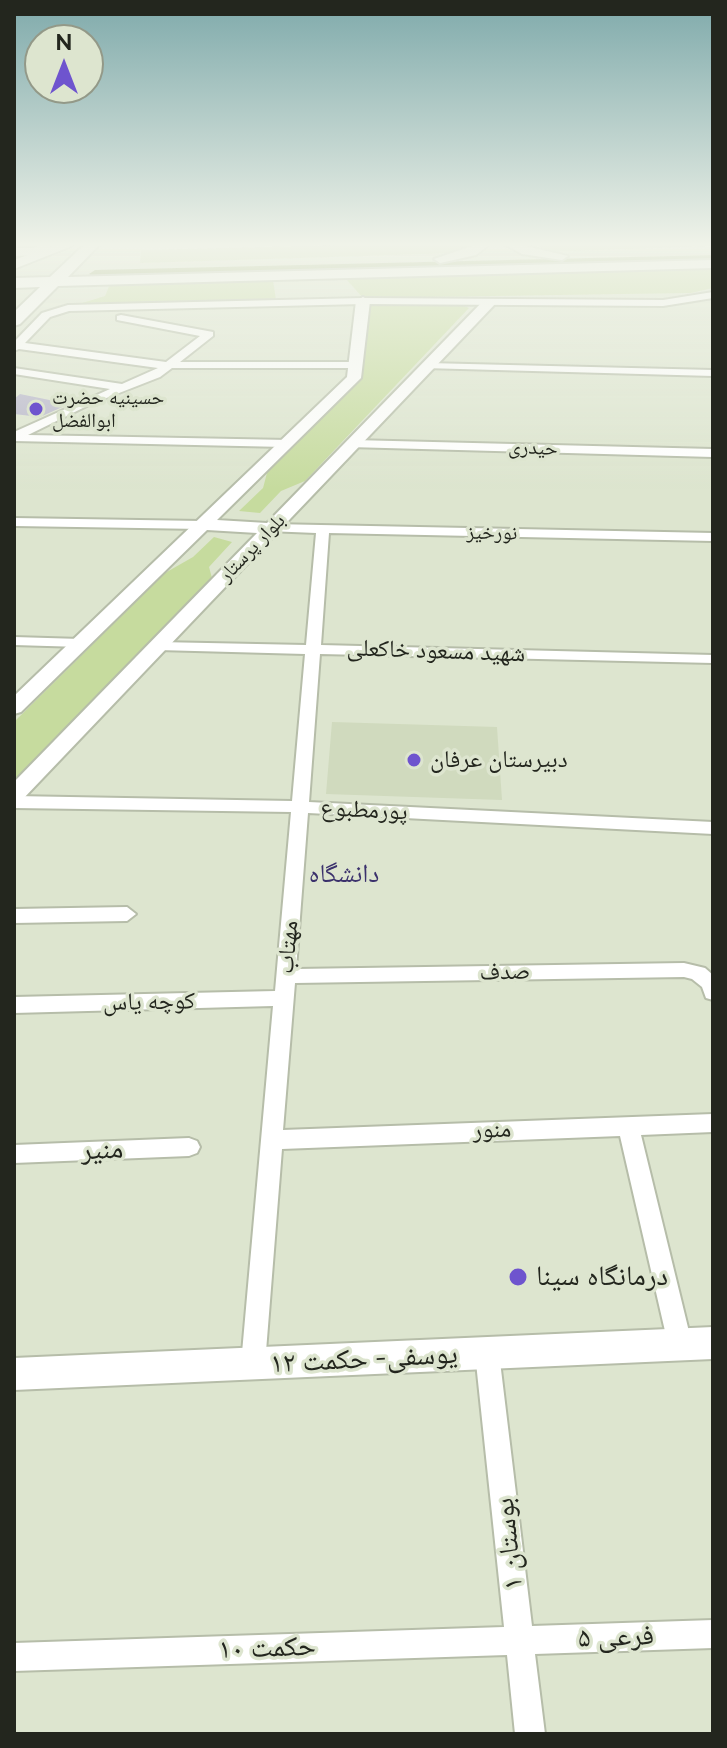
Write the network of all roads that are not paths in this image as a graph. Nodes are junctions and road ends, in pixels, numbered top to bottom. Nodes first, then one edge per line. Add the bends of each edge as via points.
1 (34, 327) edge
2 (168, 327) edge
3 (360, 327) edge
4 (466, 327) edge
5 (15, 346) edge
6 (172, 363) junction
7 (356, 365) junction
8 (428, 366) junction
9 (14, 371) edge
10 (713, 373) edge
11 (125, 389) junction
12 (14, 438) edge
13 (285, 443) junction
14 (353, 444) junction
15 (713, 453) edge
16 (14, 522) edge
17 (202, 525) junction
18 (272, 528) junction
19 (323, 530) junction
20 (713, 537) edge
21 (14, 641) edge
22 (81, 643) junction
23 (158, 646) junction
24 (313, 648) junction
25 (713, 659) edge
26 (14, 708) edge
27 (14, 795) edge
28 (14, 802) edge
29 (300, 807) junction
30 (713, 828) edge
31 (127, 914) dead end
32 (14, 916) edge
33 (286, 976) junction
34 (713, 993) edge
35 (284, 998) junction
36 (14, 1005) edge
37 (713, 1123) edge
38 (628, 1125) junction
39 (272, 1140) junction
40 (189, 1147) dead end
41 (14, 1154) edge
42 (713, 1343) edge
43 (680, 1344) junction
44 (487, 1353) junction
45 (253, 1364) junction
46 (14, 1374) edge
47 (713, 1634) edge
48 (520, 1640) junction
49 (14, 1657) edge
50 (530, 1734) edge

1 - 5 street
2 - 6 street via 209,334
3 - 7 street
4 - 8 street, بلوار پرستار
5 - 6 street via 151,365
6 - 7 street
6 - 11 street
7 - 13 street via 354,378
8 - 10 street
8 - 14 street, بلوار پرستار
9 - 11 street
11 - 12 street
12 - 13 street
13 - 17 street
14 - 15 street, حیدری
14 - 18 street, بلوار پرستار
16 - 17 street
17 - 18 street
17 - 22 street
18 - 19 street, نورخیز
18 - 23 street, بلوار پرستار
19 - 20 street, نورخیز
19 - 24 street, مهتاب
21 - 22 street
22 - 26 street
23 - 24 street, شهید مسعود خاکعلی
23 - 27 street, بلوار پرستار
24 - 25 street, شهید مسعود خاکعلی
24 - 29 street, مهتاب
28 - 29 street, پورمطبوع
29 - 30 street, پورمطبوع
29 - 33 street, مهتاب
31 - 32 street
33 - 34 street, صدف via 684,970 698,973
33 - 35 street, مهتاب
35 - 36 street, کوچه یاس
35 - 39 street, مهتاب
37 - 38 street, منور
38 - 39 street, منور
38 - 43 street
39 - 45 street, مهتاب
40 - 41 street, منیر
42 - 43 street, یوسفی- حکمت ۱۲
43 - 44 street, یوسفی- حکمت ۱۲
44 - 45 street, یوسفی- حکمت ۱۲
44 - 48 street, بوستان ۱
45 - 46 street, یوسفی- حکمت ۱۲
47 - 48 street, فرعی ۵
48 - 49 street, حکمت ۱۰
48 - 50 street, بوستان ۱

